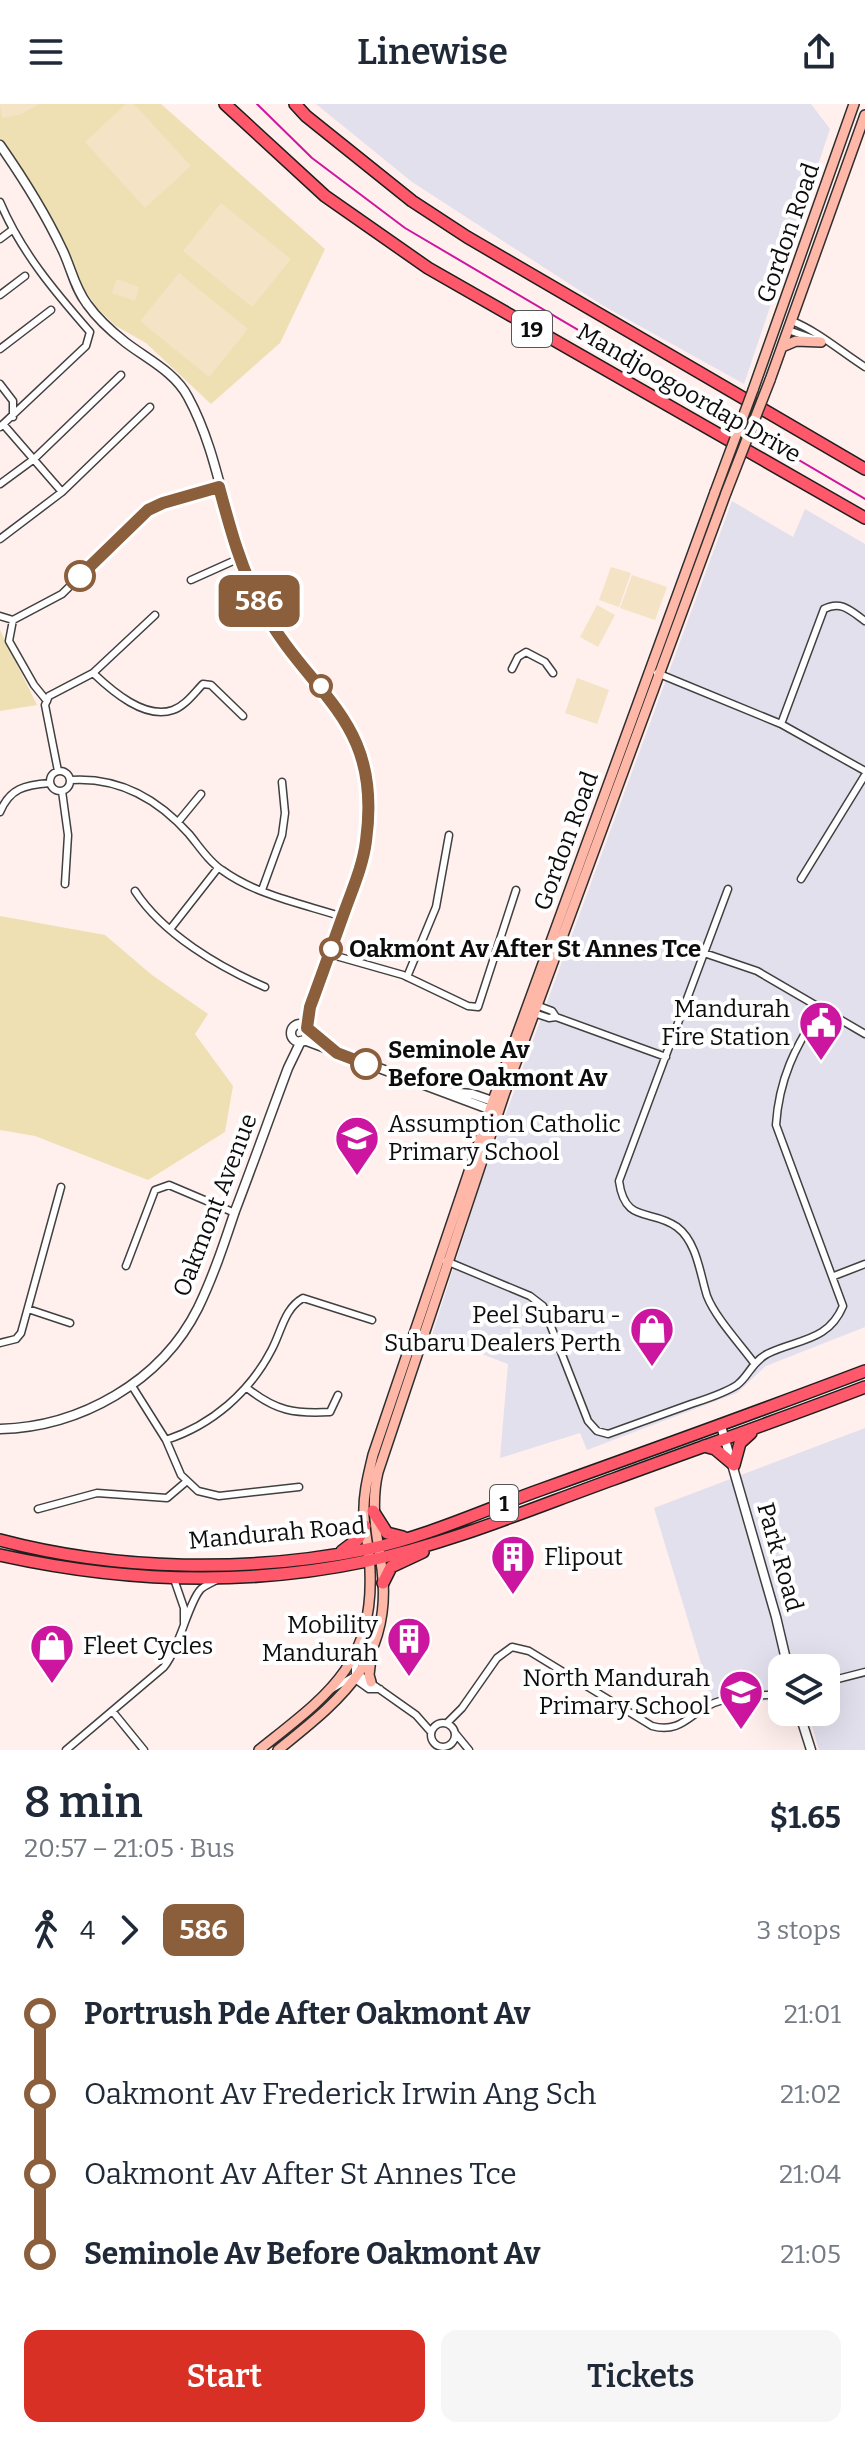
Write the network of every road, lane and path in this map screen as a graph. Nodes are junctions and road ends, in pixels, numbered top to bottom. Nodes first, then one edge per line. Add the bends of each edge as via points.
1 (225, 104) edge
2 (295, 104) edge
3 (854, 104) edge
4 (865, 115) edge
5 (0, 145) edge
6 (0, 202) edge
7 (12, 230) junction
8 (0, 239) edge
9 (25, 276) dead end
10 (0, 295) edge
11 (51, 310) dead end
12 (790, 325) junction
13 (821, 342) junction
14 (832, 346) junction
15 (782, 347) junction
16 (0, 349) edge
17 (865, 367) edge
18 (121, 375) dead end
19 (0, 384) edge
20 (150, 407) dead end
21 (13, 417) junction
22 (2, 425) edge
23 (34, 459) junction
24 (865, 469) edge
25 (0, 484) edge
26 (219, 487) junction
27 (62, 492) junction
28 (720, 493) junction
29 (865, 518) edge
30 (0, 539) edge
31 (240, 558) junction
32 (191, 580) dead end
33 (155, 615) dead end
34 (0, 616) edge
35 (13, 620) junction
36 (865, 621) edge
37 (512, 669) dead end
38 (654, 671) junction
39 (93, 673) junction
40 (553, 673) dead end
41 (47, 701) junction
42 (243, 716) dead end
43 (781, 724) junction
44 (58, 771) junction
45 (865, 773) edge
46 (71, 780) junction
47 (282, 782) dead end
48 (50, 783) junction
49 (62, 791) junction
50 (201, 794) dead end
51 (0, 812) edge
52 (178, 822) junction
53 (449, 835) dead end
54 (218, 868) junction
55 (801, 879) dead end
56 (65, 884) dead end
57 (728, 889) dead end
58 (262, 890) junction
59 (516, 890) dead end
60 (135, 891) dead end
61 (343, 917) junction
62 (171, 928) junction
63 (704, 953) junction
64 (329, 954) junction
65 (407, 977) junction
66 (265, 987) dead end
67 (310, 1007) junction
68 (531, 1008) junction
69 (820, 1009) junction
70 (865, 1034) edge
71 (303, 1036) junction
72 (666, 1057) junction
73 (495, 1107) junction
74 (61, 1187) dead end
75 (235, 1213) junction
76 (443, 1260) junction
77 (865, 1264) edge
78 (126, 1266) dead end
79 (834, 1276) junction
80 (28, 1309) junction
81 (372, 1320) dead end
82 (70, 1323) dead end
83 (0, 1343) edge
84 (754, 1363) junction
85 (865, 1371) edge
86 (132, 1386) junction
87 (865, 1387) edge
88 (247, 1388) junction
89 (338, 1395) dead end
90 (772, 1421) junction
91 (724, 1424) junction
92 (388, 1425) junction
93 (0, 1429) edge
94 (728, 1437) junction
95 (166, 1440) junction
96 (704, 1446) junction
97 (734, 1465) junction
98 (187, 1481) junction
99 (299, 1487) dead end
100 (38, 1509) dead end
101 (373, 1511) junction
102 (365, 1526) junction
103 (477, 1528) junction
104 (406, 1537) junction
105 (0, 1540) edge
106 (374, 1553) junction
107 (0, 1555) edge
108 (335, 1555) junction
109 (174, 1579) junction
110 (219, 1579) junction
111 (383, 1583) junction
112 (184, 1631) junction
113 (371, 1651) junction
114 (355, 1654) junction
115 (785, 1654) edge
116 (865, 1672) edge
117 (356, 1676) junction
118 (840, 1678) edge
119 (371, 1682) junction
120 (332, 1689) junction
121 (380, 1689) junction
122 (768, 1695) edge
123 (462, 1708) junction
124 (113, 1712) junction
125 (416, 1715) junction
126 (301, 1716) junction
127 (447, 1723) junction
128 (438, 1724) junction
129 (805, 1726) edge
130 (454, 1731) junction
131 (281, 1732) junction
132 (298, 1734) junction
133 (431, 1736) junction
134 (442, 1748) edge
135 (66, 1750) edge
136 (144, 1750) edge
137 (259, 1750) edge
138 (278, 1750) edge
139 (427, 1750) edge
140 (458, 1750) edge
141 (469, 1750) edge
142 (811, 1750) edge

1 - 29 highway, Mandjoogoordap Drive / 19 via 325,196 428,268
2 - 24 highway, Mandjoogoordap Drive / 19 via 402,193 467,237
3 - 28 main road, Gordon Road, bridge
4 - 12 main road, Gordon Road
5 - 26 street, Oakmont Avenue via 49,223 87,304 187,394
6 - 7 street
7 - 8 street
7 - 21 street via 49,285 90,332 86,346
9 - 10 street
11 - 16 street
12 - 13 street
12 - 14 street via 817,332
12 - 15 main road, Gordon Road
13 - 14 street
13 - 15 main road via 796,341
14 - 17 street
15 - 28 main road, Gordon Road, bridge
18 - 23 street
19 - 21 street via 13,401
20 - 27 street
21 - 22 street
22 - 23 street
23 - 25 street
23 - 27 street
26 - 31 street, Oakmont Avenue
26 - 35 street via 148,510 62,594
27 - 30 street
28 - 38 main road, Gordon Road
31 - 32 street
31 - 61 street, Oakmont Avenue via 261,607 333,700 359,747 367,784 367,830
33 - 39 street
34 - 35 street
35 - 41 street via 9,641
36 - 43 street via 843,606 824,609
37 - 40 street via 526,652
38 - 43 street
38 - 68 main road, Gordon Road
39 - 41 street
39 - 42 street via 125,699 161,712 175,710 203,684 211,685
41 - 44 street
43 - 45 street
44 - 46 street
44 - 48 street
45 - 55 street
46 - 49 street
46 - 52 street via 126,786
47 - 58 street via 282,835
48 - 49 street
48 - 51 street via 16,789
49 - 56 street via 68,835
50 - 52 street
52 - 54 street
53 - 65 street via 436,907
54 - 58 street
54 - 62 street
57 - 63 street
58 - 61 street
59 - 65 street via 478,1007
60 - 62 street via 145,908
61 - 64 street, Oakmont Avenue
62 - 66 street via 228,971
63 - 69 street via 757,971
63 - 72 street
64 - 65 street
64 - 67 street, Oakmont Avenue
67 - 71 street, Oakmont Avenue
67 - 71 street, Oakmont Avenue via 292,1029
68 - 72 street via 552,1011 556,1017
68 - 73 main road, Gordon Road
69 - 70 street
69 - 79 street via 789,1064 778,1094 776,1125
71 - 73 street via 337,1053
71 - 75 street, Oakmont Avenue
72 - 84 street via 619,1181 621,1198 631,1211 677,1227 689,1241 709,1300
73 - 76 main road, Gordon Road
74 - 80 street
75 - 78 street via 169,1185 155,1190
75 - 86 street, Oakmont Avenue via 197,1311 174,1344
76 - 84 street via 543,1306 588,1421 597,1431 608,1434 719,1394 740,1383
76 - 92 main road, Gordon Road
77 - 79 street
79 - 84 street via 843,1306 837,1321
80 - 82 street
80 - 83 street via 21,1333
81 - 88 street via 303,1298 291,1305
85 - 91 highway, Mandurah Road / 1
86 - 93 street, Oakmont Avenue via 70,1418
86 - 95 street
87 - 90 highway, Mandurah Road / 1
88 - 89 street via 286,1412 330,1412
88 - 95 street via 216,1415
90 - 94 highway, Mandurah Road / 1
90 - 97 highway via 745,1436
91 - 94 street, Park Road
91 - 104 highway, Mandurah Road / 1
92 - 101 main road, Gordon Road
92 - 102 main road, Gordon Road via 365,1488
94 - 96 highway, Mandurah Road / 1
94 - 97 street, Park Road
95 - 98 street
96 - 97 highway
96 - 103 highway, Mandurah Road / 1
97 - 115 street, Park Road
98 - 99 street via 198,1491 219,1496
98 - 100 street via 167,1498 97,1493
101 - 104 highway via 387,1533
101 - 106 main road, Gordon Road
102 - 106 main road, Gordon Road
102 - 108 highway via 352,1546
103 - 106 highway, Mandurah Road / 1
103 - 111 highway via 461,1540 400,1562 387,1571
104 - 106 highway, Mandurah Road / 1
105 - 108 highway, Mandurah Road / 1 via 89,1557 177,1564
106 - 108 highway, Mandurah Road / 1
106 - 110 highway, Mandurah Road / 1 via 294,1574
106 - 111 main road, Gordon Road
106 - 114 main road, Gordon Road via 370,1604
107 - 109 highway, Mandurah Road / 1 via 89,1572
109 - 110 highway, Mandurah Road / 1
109 - 112 street via 184,1608
110 - 112 street via 194,1599
111 - 113 main road, Gordon Road
112 - 124 street via 164,1667
113 - 117 main road, Gordon Road
113 - 119 main road
114 - 117 street
114 - 120 main road, Gordon Road
116 - 118 street
117 - 119 street
117 - 120 street
117 - 121 street via 369,1689
117 - 132 main road, Gordon Road via 335,1704
119 - 121 street
120 - 126 main road, Gordon Road
121 - 125 street
122 - 123 street via 719,1701 664,1729 529,1651 512,1647 497,1658
123 - 127 street
123 - 130 street
124 - 135 street
124 - 136 street
125 - 128 street
125 - 133 street
126 - 131 main road, Gordon Road
126 - 132 main road
127 - 128 street
127 - 130 street
128 - 133 street
129 - 142 street
130 - 134 street via 454,1741
130 - 141 street
131 - 132 main road
131 - 137 main road, Gordon Road
132 - 138 main road, Gordon Road
133 - 134 street
133 - 139 street
134 - 140 street

